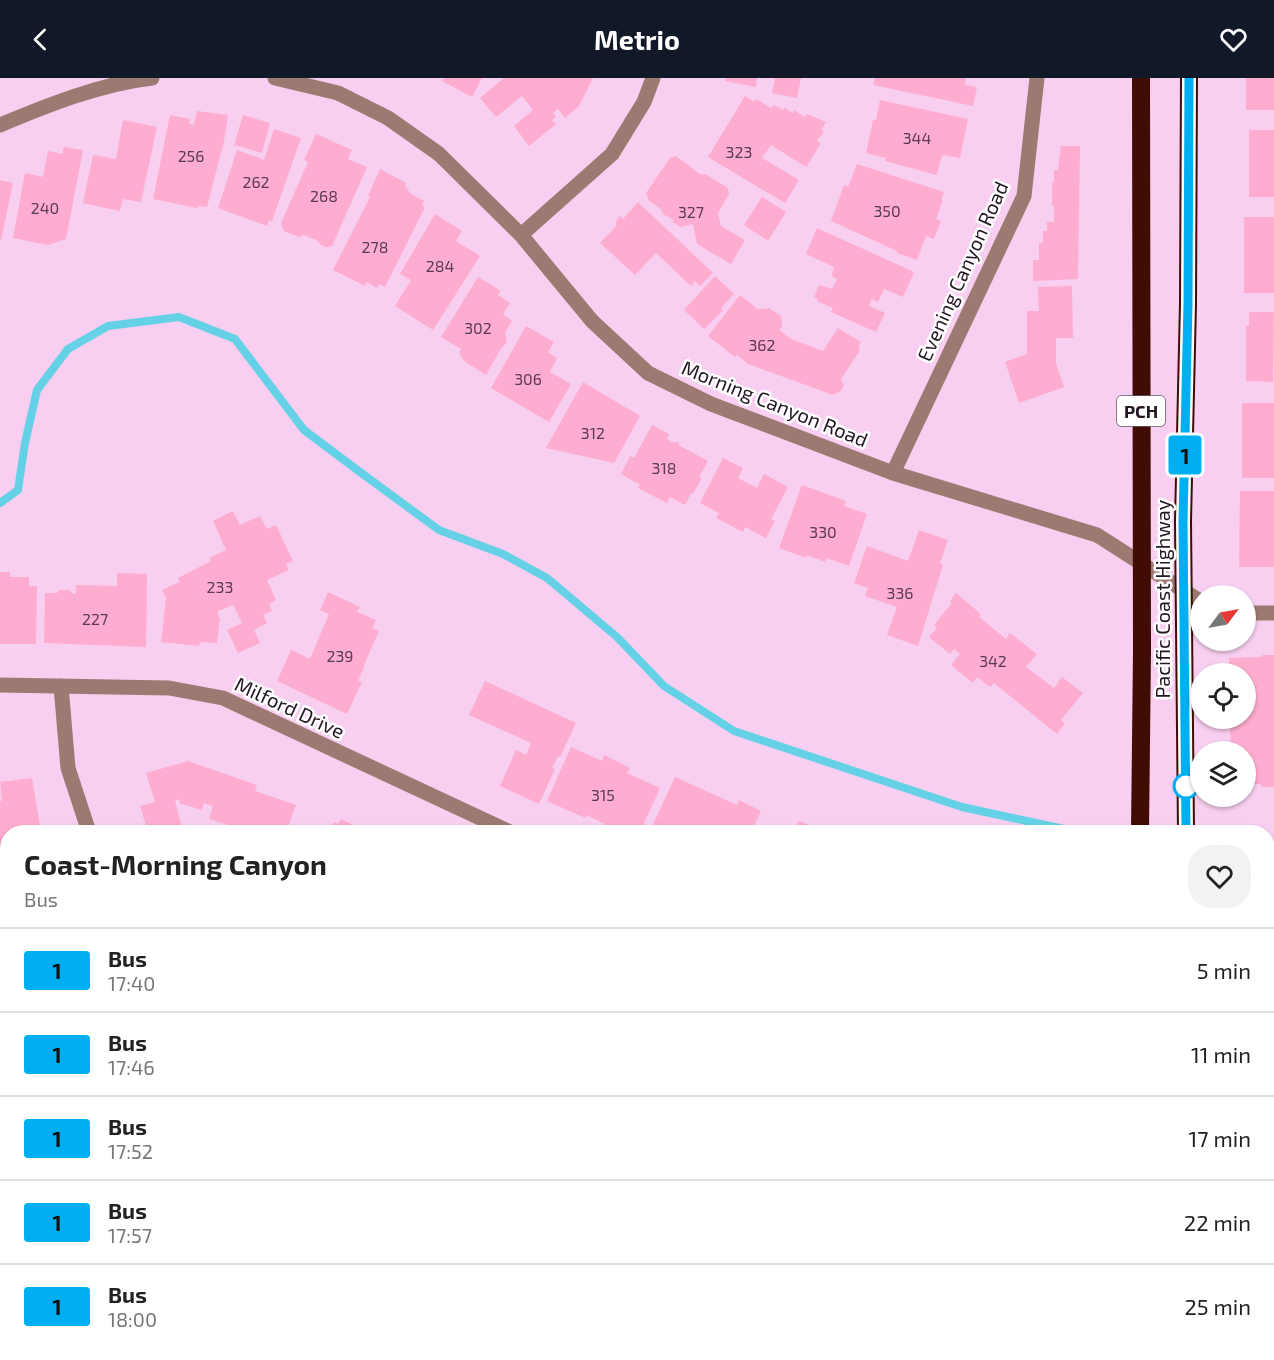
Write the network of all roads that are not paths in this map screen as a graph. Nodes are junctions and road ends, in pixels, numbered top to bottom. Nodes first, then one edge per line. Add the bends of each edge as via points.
1 (152, 78) edge
2 (275, 78) edge
3 (653, 78) edge
4 (1037, 78) edge
5 (1141, 78) edge
6 (1189, 78) edge
7 (0, 126) edge
8 (520, 235) junction
9 (893, 473) junction
10 (1142, 564) junction
11 (1184, 592) junction
12 (1190, 595) edge
13 (1274, 613) edge
14 (1256, 614) edge
15 (0, 685) edge
16 (61, 686) junction
17 (87, 825) edge
18 (495, 825) edge
19 (1140, 825) edge
20 (1186, 825) edge

1 - 7 street via 105,87 42,107
2 - 8 street, Morning Canyon Road via 338,93 387,118 439,154
3 - 8 street via 644,102 612,154
4 - 9 street, Evening Canyon Road via 1024,196
5 - 10 highway, Pacific Coast Highway / PCH
6 - 11 highway, Pacific Coast Highway / PCH
8 - 9 street, Morning Canyon Road via 592,321 648,373 711,404
9 - 10 street, Morning Canyon Road via 1097,535
10 - 11 street, Morning Canyon Road
10 - 19 highway, Pacific Coast Highway / PCH
11 - 12 street, Morning Canyon Road
11 - 20 highway, Pacific Coast Highway / PCH
13 - 14 street
15 - 16 street, Milford Drive
16 - 17 street via 68,768
16 - 18 street, Milford Drive via 169,688 223,698

